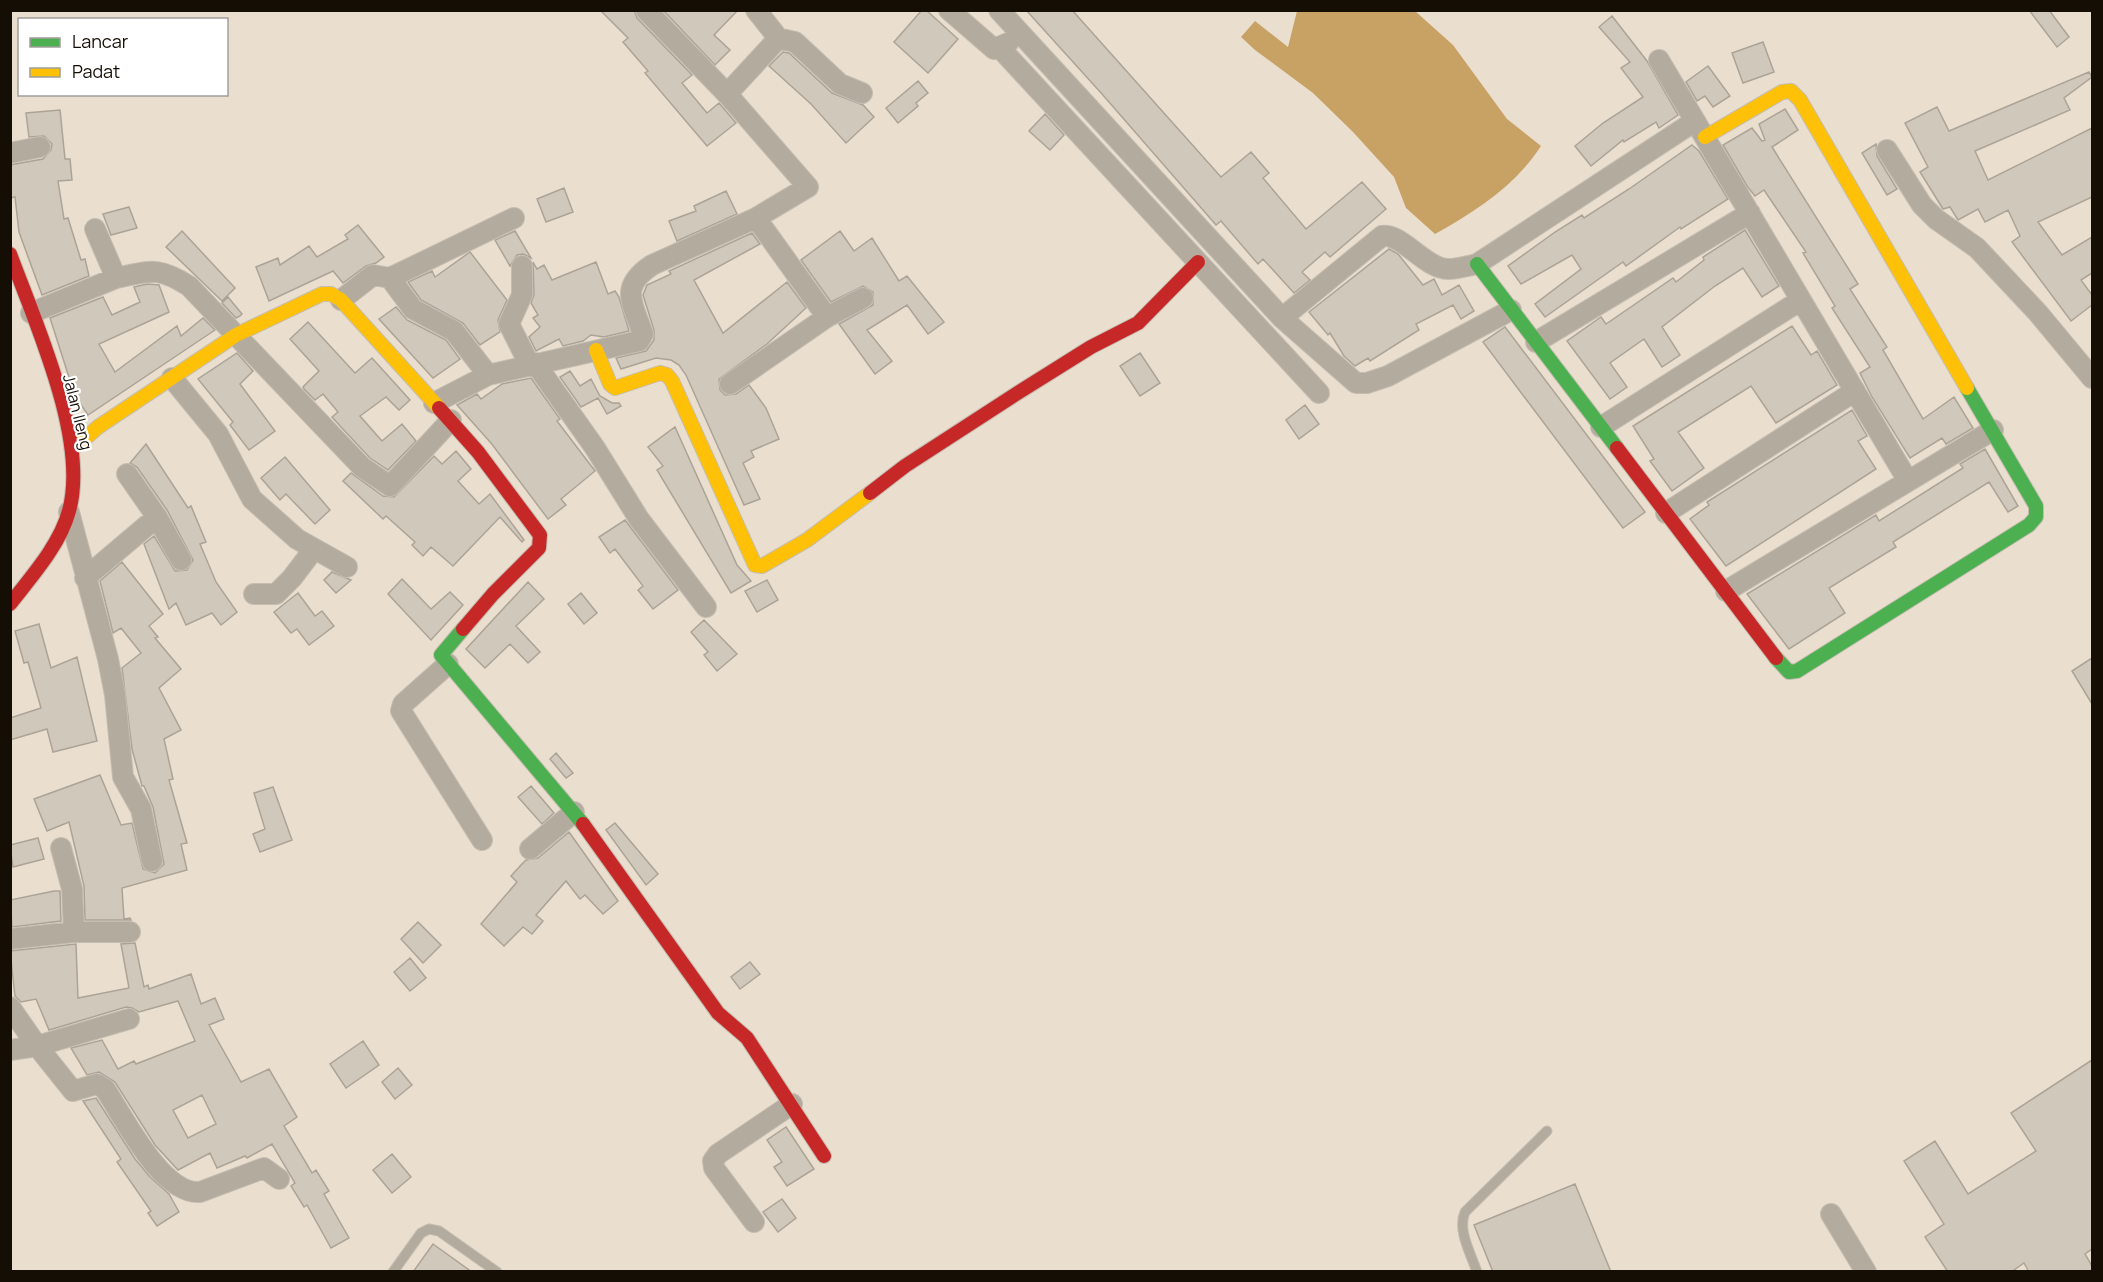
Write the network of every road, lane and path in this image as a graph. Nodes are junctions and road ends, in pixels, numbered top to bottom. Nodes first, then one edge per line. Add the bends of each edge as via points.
1 (646, 10) edge
2 (756, 10) edge
3 (949, 10) edge
4 (999, 10) edge
5 (1019, 35) junction
6 (777, 38) junction
7 (1000, 48) junction
8 (1659, 60) dead end
9 (862, 93) dead end
10 (727, 94) junction
11 (1700, 129) junction
12 (40, 147) dead end
13 (1887, 150) dead end
14 (10, 153) edge
15 (1750, 213) junction
16 (514, 218) dead end
17 (756, 218) junction
18 (94, 229) dead end
19 (10, 254) edge
20 (1198, 262) junction
21 (1476, 264) junction
22 (522, 266) dead end
23 (116, 278) junction
24 (390, 278) junction
25 (863, 298) dead end
26 (340, 300) junction
27 (1801, 300) junction
28 (1511, 310) junction
29 (31, 313) junction
30 (827, 317) junction
31 (1282, 318) junction
32 (236, 335) junction
33 (1536, 342) junction
34 (596, 350) junction
35 (532, 363) junction
36 (488, 375) junction
37 (172, 378) junction
38 (2092, 378) edge
39 (730, 384) dead end
40 (1855, 391) junction
41 (1319, 393) dead end
42 (434, 403) junction
43 (451, 420) junction
44 (1601, 427) junction
45 (1993, 430) junction
46 (73, 449) junction
47 (127, 474) dead end
48 (1908, 481) junction
49 (69, 512) junction
50 (1666, 513) junction
51 (158, 517) junction
52 (314, 549) junction
53 (181, 560) dead end
54 (347, 567) dead end
55 (85, 578) junction
56 (1726, 591) junction
57 (254, 594) dead end
58 (10, 604) edge
59 (706, 607) dead end
60 (448, 664) junction
61 (574, 813) junction
62 (482, 840) dead end
63 (61, 848) dead end
64 (530, 849) dead end
65 (152, 861) dead end
66 (74, 932) junction
67 (130, 932) dead end
68 (10, 939) edge
69 (10, 1007) edge
70 (129, 1019) dead end
71 (38, 1046) junction
72 (10, 1050) edge
73 (792, 1104) junction
74 (1547, 1131) dead end
75 (824, 1156) dead end
76 (279, 1179) dead end
77 (1831, 1214) dead end
78 (754, 1222) dead end
79 (393, 1272) edge
80 (497, 1272) edge
81 (1477, 1272) edge
82 (1866, 1272) edge

1 - 10 street
2 - 6 street
3 - 7 street via 989,46
4 - 5 street
5 - 7 street
5 - 31 street
6 - 9 street via 795,42 840,84
6 - 10 street
7 - 20 street
8 - 11 street
10 - 17 street via 808,187
11 - 15 street
11 - 21 street
11 - 45 street via 1791,91 1806,110
12 - 14 street
13 - 38 street via 1922,205 1977,248
15 - 27 street
15 - 33 street
16 - 24 street
17 - 30 street
17 - 34 street via 638,275 630,296 642,339
18 - 23 street
19 - 29 street, Jalan Ileng
20 - 34 street via 1138,323 1090,347 1016,394 905,466 807,540 762,566 751,559 672,381 660,373 615,388
20 - 41 street
21 - 28 street
21 - 31 street via 1448,269 1429,262 1392,237 1382,236
22 - 35 street via 522,295 508,324
23 - 29 street
23 - 32 street via 154,270 173,276 189,286
24 - 26 street via 373,275
24 - 36 street via 413,309 454,331
25 - 30 street
26 - 32 street via 322,294
26 - 42 street
27 - 40 street
27 - 44 street
28 - 31 street via 1388,376 1367,383 1356,383
28 - 33 street
29 - 46 street, Jalan Ileng
30 - 39 street
32 - 37 street
32 - 43 street via 362,467 390,486
33 - 44 street
34 - 35 street
35 - 36 street
35 - 59 street via 590,441 639,519
36 - 42 street
37 - 46 street via 98,427
37 - 52 street via 218,434 252,499
40 - 48 street
40 - 50 street
42 - 43 street
43 - 60 street via 541,540 441,655
44 - 50 street
45 - 48 street
45 - 56 street via 2036,506 2036,517 1797,671 1789,672 1781,665
46 - 49 street, Jalan Ileng
47 - 51 street
48 - 56 street
49 - 55 street
49 - 58 street, Jalan Ileng via 35,573
50 - 56 street
51 - 53 street
51 - 55 street
52 - 54 street
52 - 57 street via 276,594
55 - 65 street via 114,686 123,777 141,809
60 - 61 street
60 - 62 street via 401,711
61 - 64 street
61 - 73 street via 718,1013 747,1038
63 - 66 street via 72,889
66 - 67 street
66 - 68 street
69 - 71 street
70 - 71 street
71 - 72 street
71 - 76 street via 73,1091 97,1084 105,1089 154,1164 189,1193 264,1168
73 - 75 street
73 - 78 street via 713,1161 714,1168
74 - 81 lane via 1461,1220
77 - 82 street
79 - 80 lane via 421,1233 429,1229 439,1231

